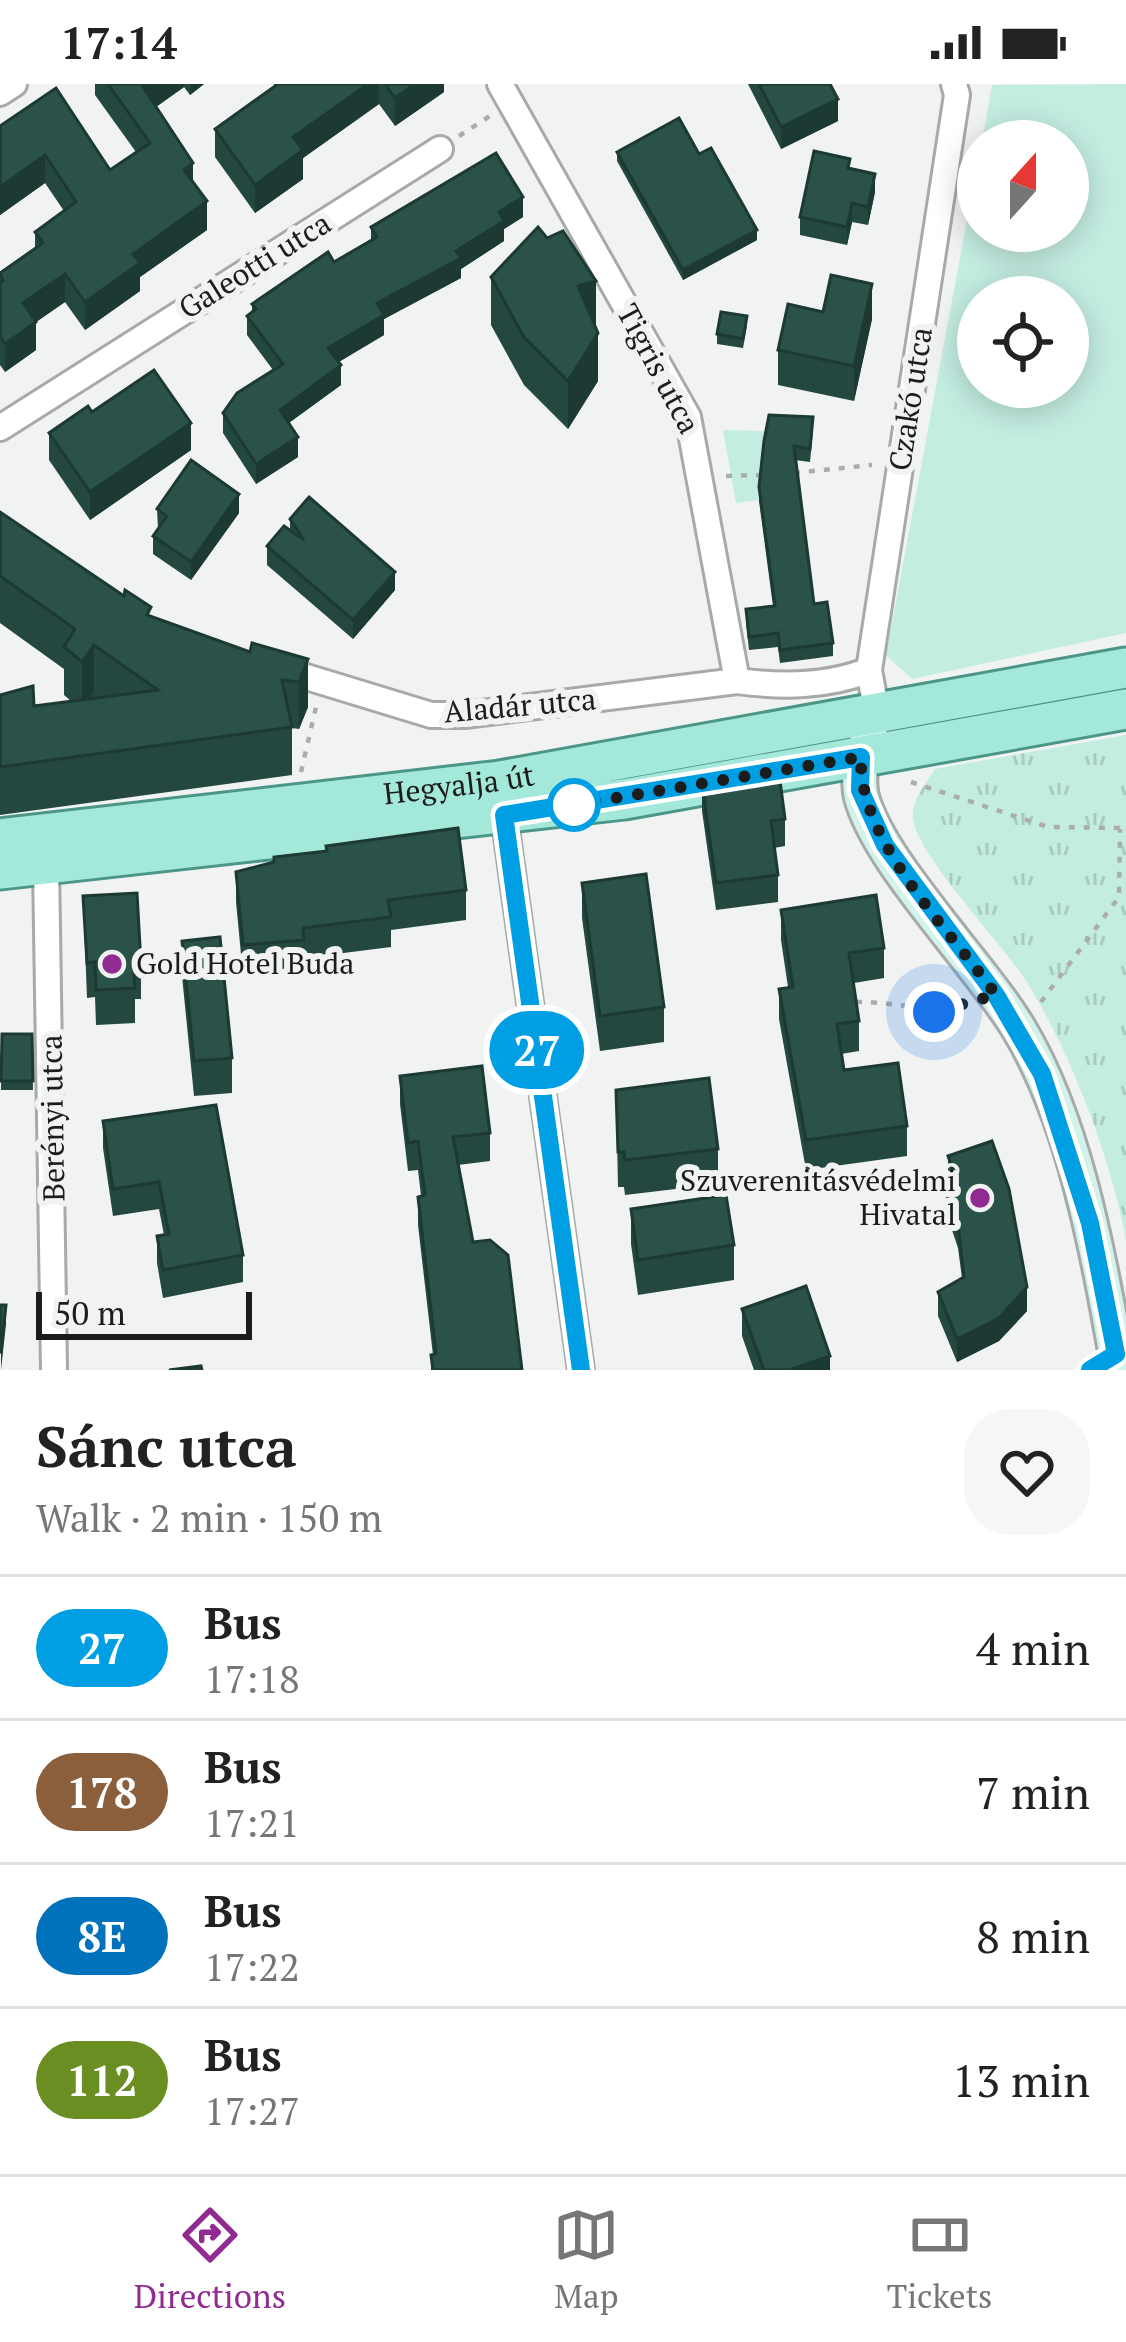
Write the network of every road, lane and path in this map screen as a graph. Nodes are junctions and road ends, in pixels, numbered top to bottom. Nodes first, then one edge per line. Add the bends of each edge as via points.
1 (14, 84) edge
2 (954, 84) edge
3 (0, 93) edge
4 (505, 93) edge
5 (440, 149) joint
6 (0, 428) edge
7 (878, 465) dead end
8 (794, 473) edge
9 (720, 476) dead end
10 (762, 476) edge
11 (256, 661) edge
12 (1126, 668) edge
13 (869, 670) junction
14 (737, 681) junction
15 (317, 701) dead end
16 (1126, 709) edge
17 (877, 714) junction
18 (861, 757) junction
19 (896, 777) dead end
20 (304, 806) junction
21 (504, 815) junction
22 (1123, 829) edge
23 (0, 839) edge
24 (46, 866) junction
25 (0, 869) edge
26 (996, 995) junction
27 (842, 1003) edge
28 (1019, 1030) junction
29 (1108, 1365) edge
30 (54, 1370) edge
31 (581, 1370) edge

1 - 3 street
2 - 13 street, Czakó utca
4 - 5 path
4 - 14 street, Tigris utca via 688,417
5 - 6 street, Galeotti utca
7 - 8 path
9 - 10 path
11 - 14 street, Aladár utca via 431,715
12 - 17 main road, Hegyalja út
13 - 14 street, Aladár utca via 776,686
13 - 17 street, Czakó utca
15 - 20 path via 299,779
16 - 18 main road, Hegyalja út
17 - 18 street
17 - 20 main road, Hegyalja út via 500,781
18 - 21 main road, Hegyalja út
18 - 26 street via 860,790 885,845
19 - 22 path via 1048,827
20 - 23 main road, Hegyalja út
21 - 24 main road, Hegyalja út
21 - 31 street
22 - 28 path via 1119,897
24 - 25 main road, Hegyalja út
24 - 30 street, Berényi utca
26 - 27 path via 934,1012 901,1002
26 - 28 street
28 - 29 street via 1042,1074 1090,1223

